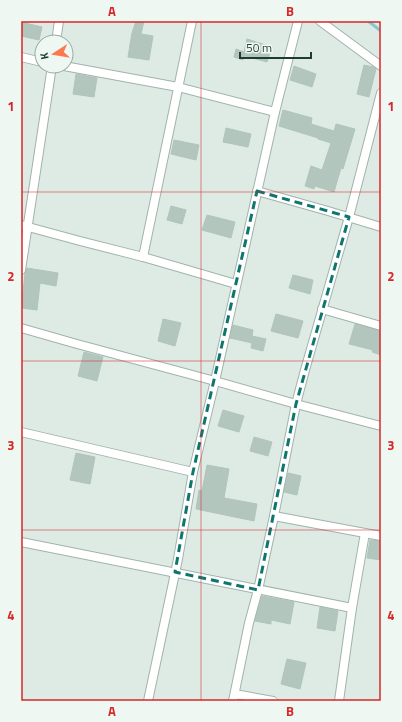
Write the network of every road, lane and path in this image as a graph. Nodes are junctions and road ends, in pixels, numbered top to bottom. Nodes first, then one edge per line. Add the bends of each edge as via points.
1 (59, 21) edge
2 (192, 21) edge
3 (298, 21) edge
4 (320, 21) edge
5 (57, 34) edge
6 (21, 57) edge
7 (34, 60) edge
8 (381, 66) edge
9 (74, 68) edge
10 (51, 74) edge
11 (178, 87) junction
12 (381, 93) edge
13 (275, 112) junction
14 (257, 191) junction
15 (349, 217) junction
16 (24, 226) edge
17 (381, 227) edge
18 (143, 257) junction
19 (21, 270) edge
20 (236, 284) junction
21 (322, 309) junction
22 (381, 326) edge
23 (21, 328) edge
24 (215, 381) junction
25 (296, 404) junction
26 (381, 426) edge
27 (21, 432) edge
28 (193, 472) junction
29 (274, 516) junction
30 (365, 533) junction
31 (381, 536) edge
32 (21, 542) edge
33 (175, 572) junction
34 (258, 590) junction
35 (352, 608) junction
36 (234, 698) edge
37 (148, 701) edge
38 (273, 701) edge
39 (339, 701) edge

1 - 5 street
2 - 11 street
3 - 13 street
4 - 8 street
6 - 7 street
9 - 11 street
10 - 16 street
11 - 13 street
11 - 18 street
12 - 15 street
13 - 14 street
14 - 15 street
14 - 20 street
15 - 17 street
15 - 21 street
16 - 18 street
16 - 19 street
18 - 20 street
20 - 24 street
21 - 22 street
21 - 25 street
23 - 24 street
24 - 25 street
24 - 28 street
25 - 26 street
25 - 29 street
27 - 28 street
28 - 33 street
29 - 30 street
29 - 34 street
30 - 31 street
30 - 35 street
32 - 33 street
33 - 34 street
33 - 37 street
34 - 35 street
34 - 36 street
35 - 39 street
36 - 38 street

